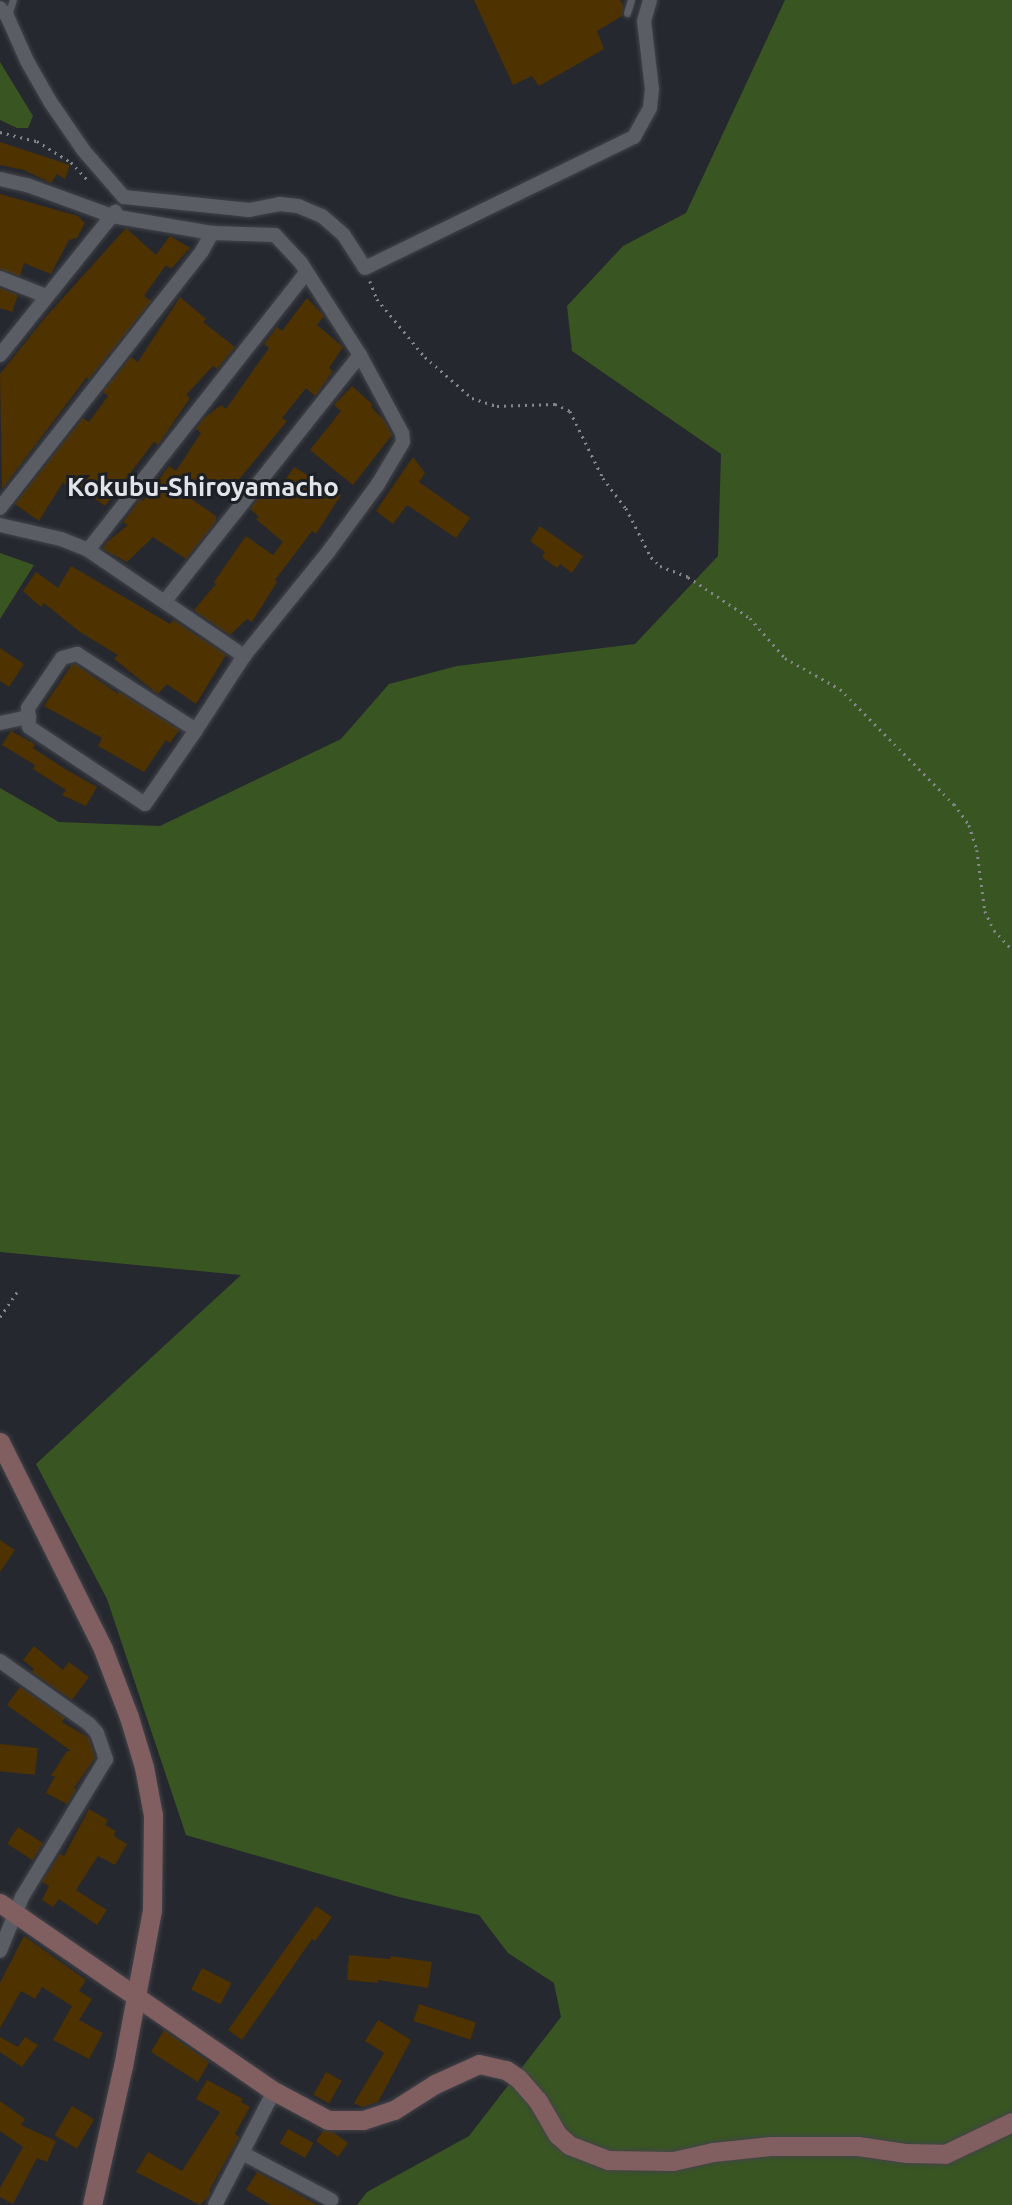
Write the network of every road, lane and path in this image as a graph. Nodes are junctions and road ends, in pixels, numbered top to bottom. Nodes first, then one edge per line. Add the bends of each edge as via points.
1 (13, 0) edge
2 (631, 0) edge
3 (650, 0) edge
4 (4, 12) edge
5 (626, 13) dead end
6 (0, 132) edge
7 (0, 179) edge
8 (108, 182) junction
9 (124, 197) junction
10 (112, 216) junction
11 (212, 233) junction
12 (365, 268) junction
13 (305, 274) junction
14 (0, 278) edge
15 (46, 296) junction
16 (0, 355) edge
17 (360, 355) junction
18 (0, 508) edge
19 (0, 525) edge
20 (88, 550) junction
21 (165, 601) junction
22 (244, 656) junction
23 (29, 717) junction
24 (0, 723) edge
25 (196, 730) junction
26 (1012, 949) edge
27 (17, 1292) dead end
28 (0, 1317) edge
29 (0, 1442) edge
30 (0, 1661) edge
31 (8, 1909) edge
32 (0, 1951) edge
33 (135, 1997) junction
34 (274, 2091) junction
35 (1012, 2122) edge
36 (242, 2153) junction
37 (331, 2200) dead end
38 (92, 2205) edge
39 (215, 2205) edge

1 - 4 lane
2 - 5 lane
3 - 12 street via 644,21 650,108 634,137
4 - 8 street via 51,103
6 - 8 path via 37,141 71,162 83,178
7 - 10 street
8 - 9 street
9 - 10 street
9 - 12 street via 249,210 298,205 343,233
10 - 11 street
10 - 15 street
11 - 13 street via 275,235 301,263
11 - 18 street
12 - 26 path via 377,299 425,357 472,398 498,406 555,404 570,411 603,478 626,508 651,557 750,618 785,658 840,689 954,804 977,849 985,911 994,930
13 - 17 street
13 - 20 street
14 - 15 street
15 - 16 street
17 - 21 street
17 - 22 street via 403,442 329,551
19 - 20 street
20 - 21 street
21 - 22 street
22 - 25 street
23 - 24 street
23 - 25 street via 28,708 62,658 77,654
23 - 25 street via 29,727 145,804
27 - 28 path
29 - 33 street via 103,1649 144,1767 153,1815 152,1910
30 - 31 street via 89,1724 106,1759 22,1897
31 - 32 street
31 - 33 street
33 - 34 street
33 - 38 street
34 - 35 street via 328,2120 363,2120 394,2110 467,2067 490,2065 518,2078 569,2145 608,2160 638,2162 771,2146 858,2146 945,2154
34 - 36 street
36 - 37 street
36 - 39 street

